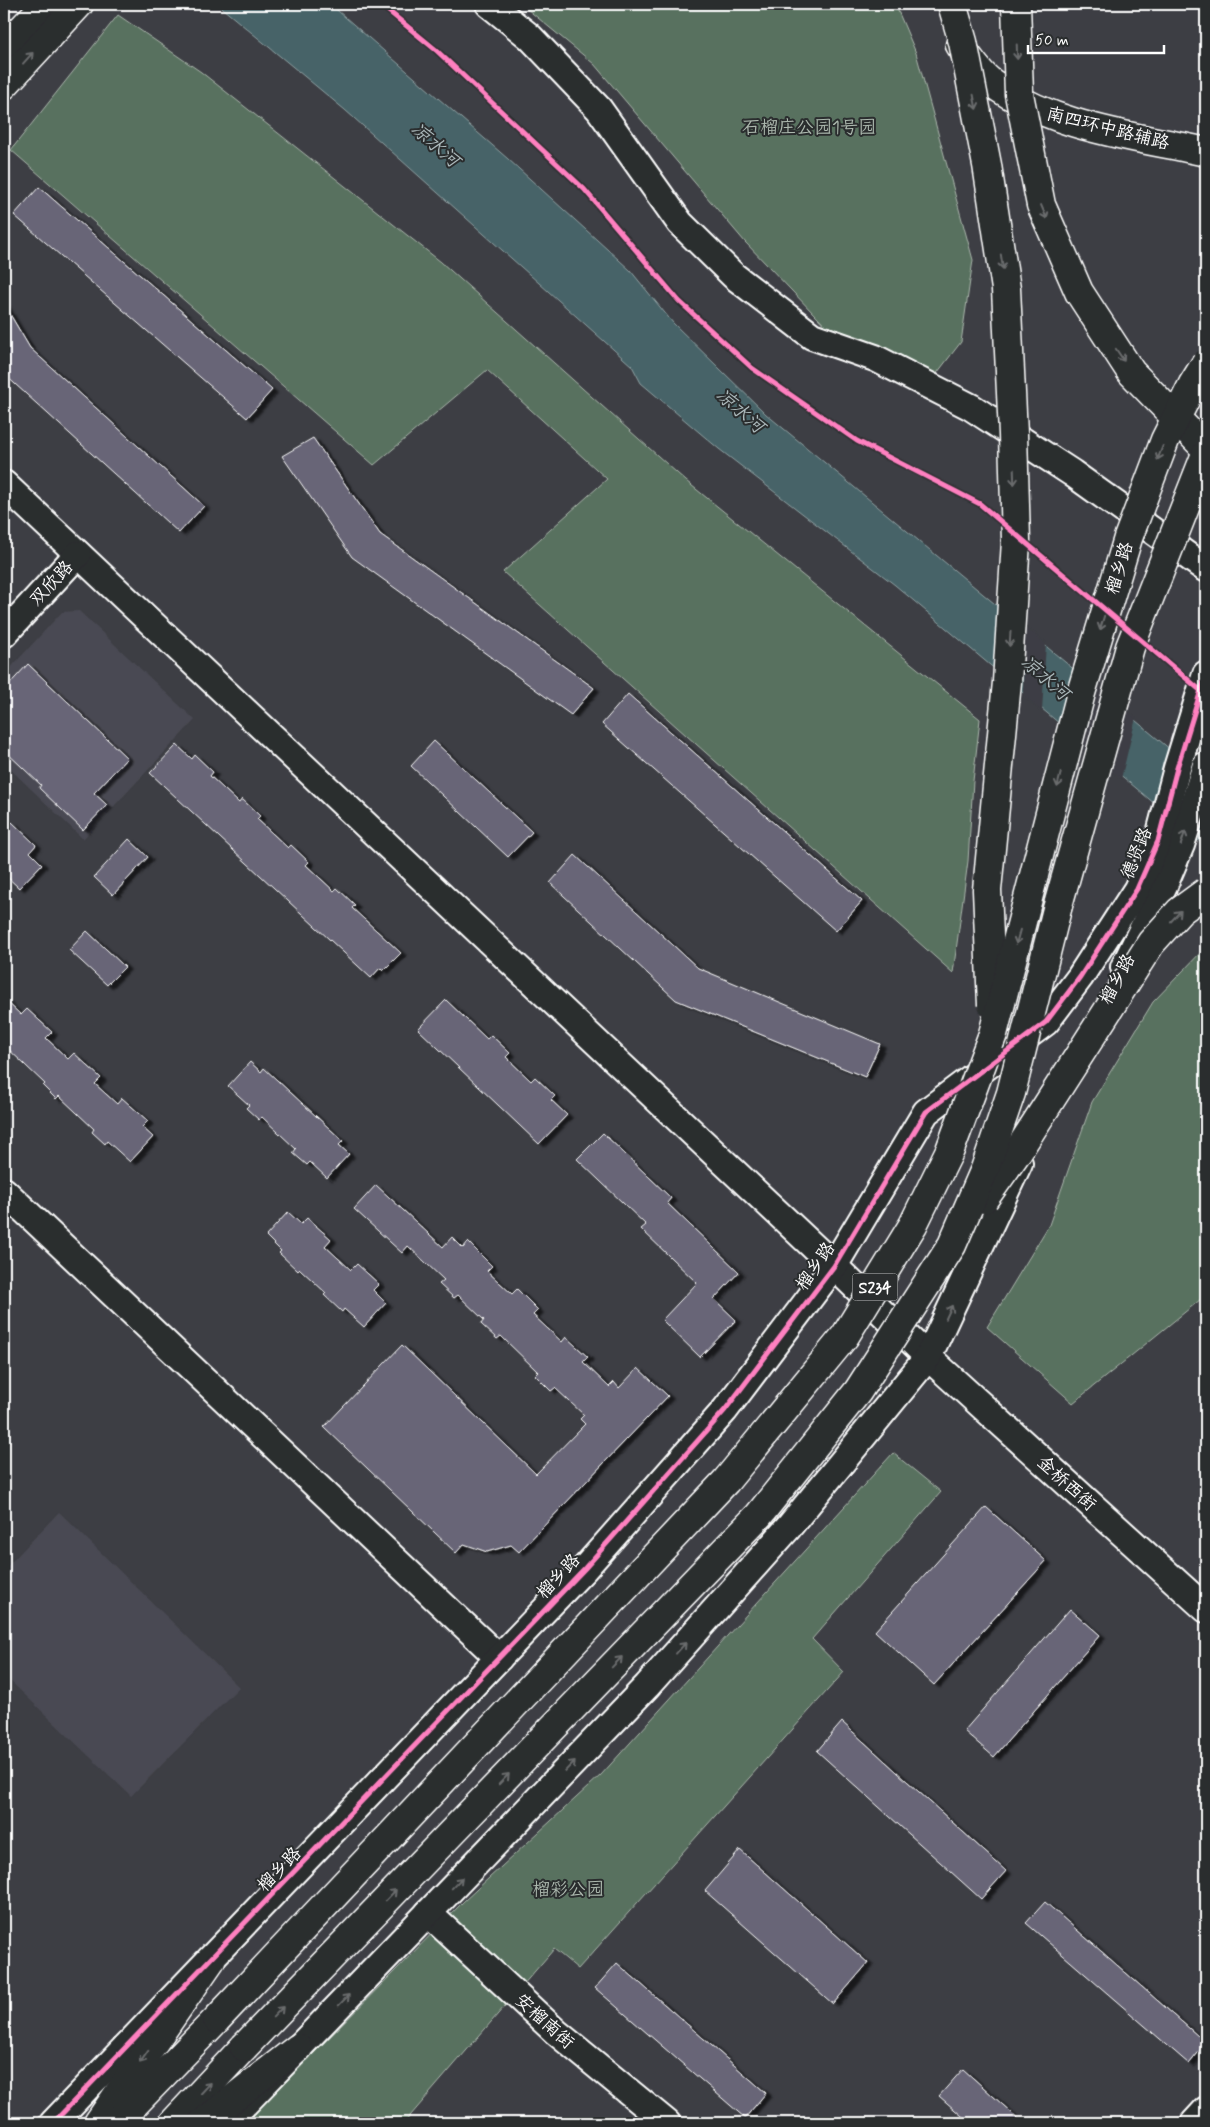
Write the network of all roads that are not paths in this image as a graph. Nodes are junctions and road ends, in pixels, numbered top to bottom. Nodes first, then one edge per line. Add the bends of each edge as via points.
1 (79, 4) edge
2 (490, 4) edge
3 (939, 4) edge
4 (952, 4) edge
5 (1016, 4) edge
6 (44, 17) edge
7 (4, 48) edge
8 (4, 85) edge
9 (1206, 152) edge
10 (1206, 363) edge
11 (1206, 449) edge
12 (1206, 454) edge
13 (4, 484) edge
14 (78, 554) junction
15 (1206, 569) edge
16 (4, 634) edge
17 (1206, 674) edge
18 (1206, 765) edge
19 (1206, 892) edge
20 (1046, 1022) joint
21 (993, 1034) junction
22 (4, 1191) edge
23 (952, 1245) junction
24 (834, 1266) junction
25 (928, 1357) junction
26 (1206, 1609) edge
27 (499, 1658) junction
28 (428, 1913) junction
29 (211, 1960) junction
30 (298, 2048) junction
31 (1206, 2110) edge
32 (53, 2123) edge
33 (98, 2123) edge
34 (116, 2123) edge
35 (173, 2123) edge
36 (202, 2123) edge
37 (226, 2123) edge
38 (667, 2123) edge
39 (1194, 2123) edge

1 - 6 main road
2 - 15 street via 530,37 599,109 680,223 734,276 812,336 875,358 970,407 1072,473
3 - 9 main road, 南四环中路辅路 via 956,39 975,66 991,83 1037,110 1086,126
4 -> 21 main road, bridge via 963,42 987,165 1006,289 1013,434 1016,541 1007,682 987,890
5 -> 11 main road, bridge via 1019,94 1041,205 1079,292 1131,372
6 - 7 main road
8 -> 6 main road
10 -> 21 main road, 榴乡路 / S234, bridge via 1165,440 1128,538 1081,693
12 - 23 main road, S234, bridge via 1130,647 1057,909 1011,1093 985,1169
13 - 14 street, 金桥西街
14 - 16 street, 双欣路
14 - 24 street, 金桥西街
17 - 20 street, 德贤路 via 1158,841 1137,889 1080,977
25 -> 18 street, 榴乡路 via 1044,1111 1116,984 1165,883 1181,845
23 -> 19 main road, bridge via 1016,1154 1151,943 1180,911
20 - 24 street, 榴乡路 via 926,1112
21 - 34 main road, 榴乡路 / S234, bridge via 950,1150 913,1225 845,1336 726,1481
22 - 27 street
35 -> 23 main road, S234, bridge via 759,1515 858,1391
24 - 25 street, 金桥西街
24 - 27 street, 榴乡路 via 725,1410 585,1568
25 - 26 street, 金桥西街
28 -> 25 street, 榴乡路 via 647,1686 788,1528
27 - 29 street, 榴乡路
30 -> 28 street, 榴乡路
28 - 38 street, 安榴南街 via 556,2032
29 - 32 street, 榴乡路
29 -> 33 main road
30 - 36 main road
30 - 37 street, 榴乡路
31 - 39 street

